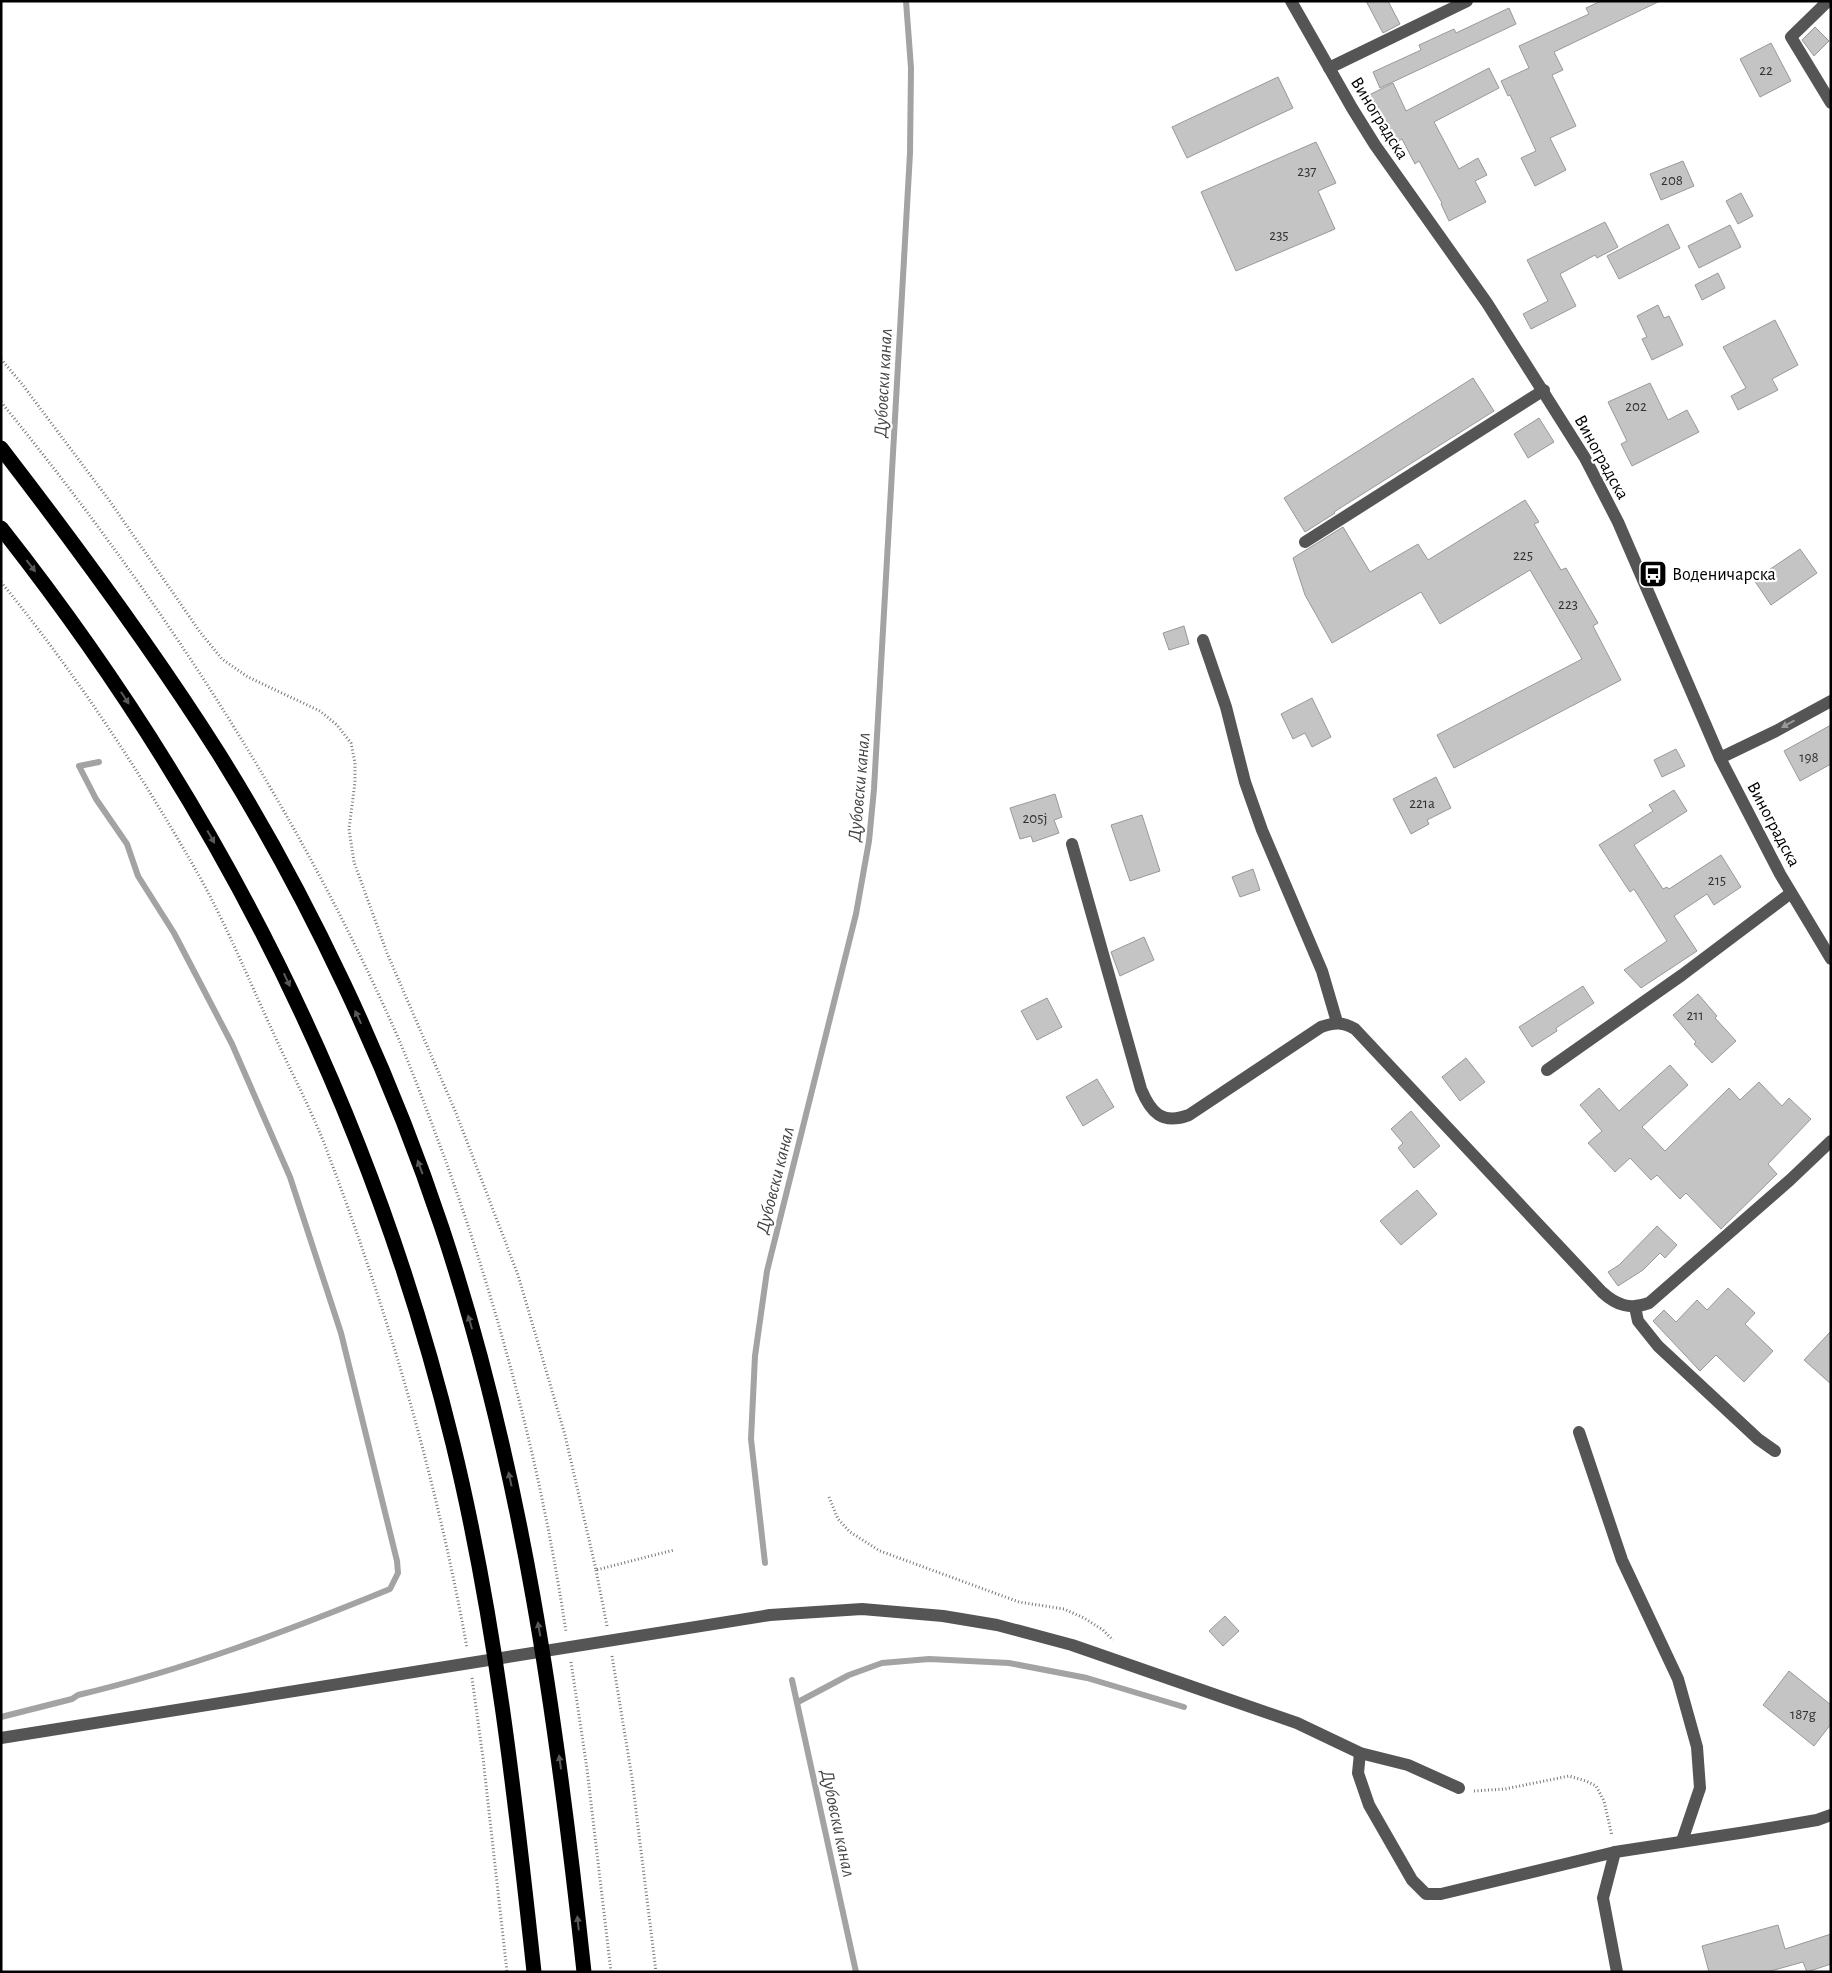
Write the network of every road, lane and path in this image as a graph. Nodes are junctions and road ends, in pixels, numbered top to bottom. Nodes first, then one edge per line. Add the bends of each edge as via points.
1 (1291, 1) edge
2 (1467, 1) edge
3 (1828, 1) edge
4 (1329, 68) junction
5 (1831, 103) edge
6 (1, 359) edge
7 (1544, 390) junction
8 (1, 402) edge
9 (1, 448) edge
10 (1, 528) edge
11 (1305, 542) dead end
12 (1, 582) edge
13 (1203, 640) dead end
14 (1831, 701) edge
15 (1720, 758) junction
16 (1072, 844) dead end
17 (1791, 893) junction
18 (1831, 959) edge
19 (1337, 1022) junction
20 (1547, 1070) dead end
21 (1831, 1141) edge
22 (1635, 1307) junction
23 (1579, 1432) dead end
24 (1775, 1451) dead end
25 (829, 1497) dead end
26 (674, 1550) dead end
27 (596, 1570) junction
28 (607, 1626) dead end
29 (567, 1635) dead end
30 (1115, 1642) dead end
31 (468, 1652) dead end
32 (570, 1653) dead end
33 (612, 1655) dead end
34 (471, 1671) dead end
35 (1, 1738) edge
36 (1360, 1753) junction
37 (1458, 1788) joint
38 (1831, 1815) edge
39 (1682, 1841) junction
40 (1615, 1852) junction
41 (507, 1972) edge
42 (534, 1972) edge
43 (584, 1972) edge
44 (610, 1972) edge
45 (656, 1972) edge
46 (1617, 1972) edge

1 - 4 street, Виноградска
2 - 4 street
3 - 5 street via 1791,37
4 - 7 street, Виноградска via 1375,145
6 - 27 path via 109,500 222,659 248,677 320,711 337,725 350,743 356,782 349,829 354,862 387,952 456,1113 518,1275 565,1435
7 - 11 street
7 - 15 street, Виноградска via 1585,458 1618,522
8 - 29 path via 107,538 224,710 309,857 392,1024 470,1228 501,1329 544,1508
43 -> 9 highway via 556,1731 517,1510 471,1327 442,1228 404,1125 368,1038 313,923 221,757 143,638
10 -> 42 highway via 104,666 180,783 269,944 322,1055 358,1142 395,1244 462,1482 507,1734
12 - 31 path via 40,629 104,720 203,883 323,1141 372,1278 423,1449 452,1567
13 - 19 street via 1226,707 1245,782 1322,971
14 -> 15 street
15 - 17 street, Виноградска
16 - 19 street via 1140,1090 1153,1112 1173,1119 1189,1115 1321,1027
17 - 18 street, Виноградска
17 - 20 street
19 - 22 street via 1356,1030 1608,1297
21 - 22 street via 1649,1303
22 - 24 street via 1638,1321 1658,1346
23 - 39 street via 1622,1560 1678,1679 1697,1747 1700,1788
25 - 30 path via 838,1519 850,1532 880,1551 1019,1602 1064,1609 1103,1630
26 - 27 path
27 - 28 path
32 - 44 path
33 - 45 path via 632,1778
34 - 41 path
35 - 36 street via 770,1615 862,1609 943,1616 997,1625 1072,1645 1297,1723
36 - 37 street via 1408,1765
36 - 40 street via 1358,1773 1369,1805 1412,1880 1426,1894 1441,1894
37 - 40 path via 1477,1791 1505,1789 1569,1776 1586,1781 1596,1786 1604,1801
38 - 39 street via 1817,1820
39 - 40 street
40 - 46 street via 1603,1898

